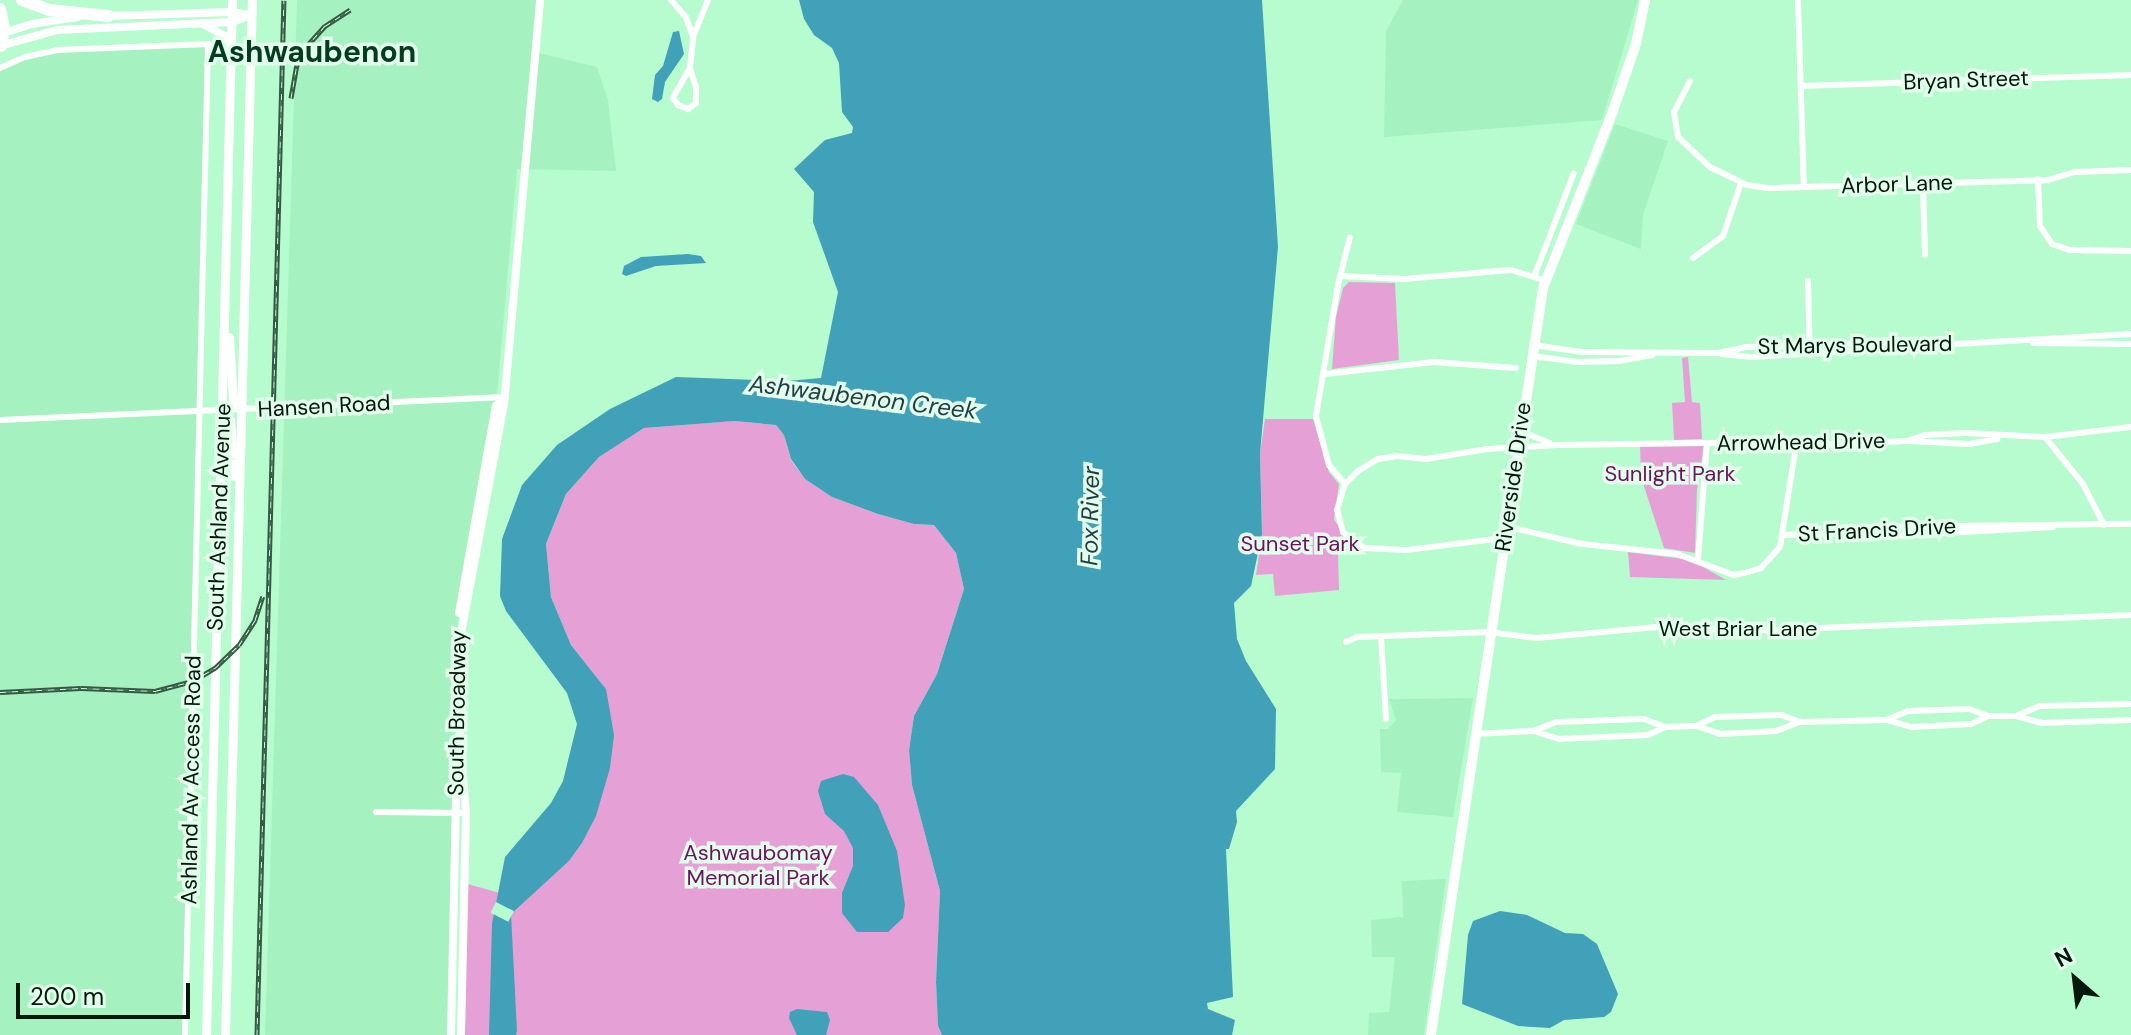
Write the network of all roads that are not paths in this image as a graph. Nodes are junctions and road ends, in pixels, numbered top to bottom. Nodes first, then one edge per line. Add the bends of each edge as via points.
1 (22, 0) edge
2 (232, 0) edge
3 (252, 0) edge
4 (540, 0) edge
5 (671, 0) edge
6 (708, 0) edge
7 (1645, 0) edge
8 (1798, 0) edge
9 (0, 9) edge
10 (251, 15) junction
11 (109, 16) junction
12 (232, 17) junction
13 (202, 24) junction
14 (693, 37) junction
15 (1, 40) edge
16 (231, 46) junction
17 (0, 68) edge
18 (690, 68) junction
19 (2131, 75) edge
20 (1690, 81) dead end
21 (1801, 86) junction
22 (2131, 170) edge
23 (1574, 173) dead end
24 (2038, 179) junction
25 (1741, 183) junction
26 (1923, 183) junction
27 (1804, 187) junction
28 (1350, 237) dead end
29 (2131, 251) edge
30 (1925, 255) dead end
31 (1693, 258) dead end
32 (1340, 276) junction
33 (1540, 279) junction
34 (1808, 281) dead end
35 (225, 298) junction
36 (2131, 334) edge
37 (2026, 343) junction
38 (1810, 344) junction
39 (2131, 344) edge
40 (1905, 347) junction
41 (1532, 350) junction
42 (1718, 353) junction
43 (1655, 354) junction
44 (1810, 355) junction
45 (1516, 368) dead end
46 (1325, 374) junction
47 (504, 397) junction
48 (222, 411) junction
49 (241, 411) junction
50 (200, 412) junction
51 (0, 420) edge
52 (2131, 427) edge
53 (1519, 430) junction
54 (2045, 437) junction
55 (1707, 443) junction
56 (1558, 445) junction
57 (1796, 446) junction
58 (1516, 447) junction
59 (1345, 484) junction
60 (239, 501) junction
61 (2131, 524) edge
62 (2104, 525) junction
63 (1505, 526) junction
64 (1782, 535) junction
65 (1503, 538) junction
66 (1698, 560) junction
67 (2131, 615) edge
68 (1490, 632) junction
69 (1381, 636) junction
70 (1346, 642) dead end
71 (2131, 704) edge
72 (1988, 716) junction
73 (2016, 716) junction
74 (1386, 719) dead end
75 (1886, 720) junction
76 (2131, 720) edge
77 (1800, 722) junction
78 (1696, 726) junction
79 (1665, 727) junction
80 (1533, 731) junction
81 (1475, 734) junction
82 (376, 812) dead end
83 (455, 813) junction
84 (466, 813) junction
85 (185, 1035) edge
86 (206, 1035) edge
87 (225, 1035) edge
88 (451, 1035) edge
89 (461, 1035) edge
90 (1431, 1035) edge

1 - 11 highway via 50,10
2 - 12 main road, South Ashland Avenue
3 - 10 main road, South Ashland Avenue
4 - 47 street, South Broadway
5 - 14 street via 686,17
6 - 14 street
7 - 33 main road, Riverside Drive via 1613,111
8 - 21 street
9 - 15 highway
10 - 12 street
10 - 49 main road, South Ashland Avenue
11 - 12 street
11 - 15 street via 56,19
12 - 13 street
12 - 16 main road, South Ashland Avenue
13 - 15 street via 81,27
13 - 16 street via 225,36
14 - 18 street
16 - 35 main road, South Ashland Avenue
17 - 50 street, Ashland Av Access Road via 57,50 208,44
18 - 18 street via 673,98 688,109 696,103
19 - 21 street, Bryan Street
20 - 25 street, Arbor Lane via 1674,112 1678,137 1710,167
21 - 27 street
22 - 24 street, Arbor Lane
23 - 33 street
24 - 26 street, Arbor Lane
24 - 29 street via 2040,226 2052,244 2069,250
25 - 27 street, Arbor Lane
25 - 31 street via 1723,236
26 - 27 street, Arbor Lane
26 - 30 street
28 - 32 street
32 - 33 street via 1404,279 1511,270
32 - 46 street
33 - 41 main road, Riverside Drive
34 - 38 street
35 - 48 main road, South Ashland Avenue
35 - 49 main road via 233,399
36 - 37 street, St Marys Boulevard
37 - 39 street
37 - 40 street, St Marys Boulevard
38 - 40 street, St Marys Boulevard
38 - 42 street, St Marys Boulevard
38 - 44 street
40 - 44 street
41 - 43 street, St Marys Boulevard
41 - 43 street via 1578,362
41 - 53 main road, Riverside Drive
42 - 43 street, St Marys Boulevard
42 - 44 street
45 - 46 street via 1434,362
46 - 59 street via 1318,431 1329,465
47 - 49 street, Hansen Road
47 - 83 street, South Broadway via 496,406 460,597 453,674
47 - 84 street, South Broadway via 461,634 459,724
48 - 49 street, Hansen Road
48 - 50 street, Hansen Road
48 - 60 main road via 230,420
48 - 86 main road, South Ashland Avenue
49 - 60 main road, South Ashland Avenue
50 - 51 street, Hansen Road
50 - 85 street, Ashland Av Access Road
52 - 54 street, Arrowhead Drive
53 - 56 street
53 - 58 main road, Riverside Drive
54 - 57 street, Arrowhead Drive via 1953,433 1907,441
54 - 62 street via 2083,484
55 - 56 street, Arrowhead Drive
55 - 57 street, Arrowhead Drive
55 - 66 street
56 - 58 street, Arrowhead Drive
57 - 64 street
58 - 59 street, Arrowhead Drive via 1426,459 1378,459
58 - 63 main road, Riverside Drive
59 - 65 street via 1338,518 1347,537 1364,548 1406,550
60 - 87 main road, South Ashland Avenue
61 - 62 street, St Francis Drive
62 - 64 street, St Francis Drive via 1874,527
63 - 65 main road, Riverside Drive
63 - 66 street, St Francis Drive via 1582,544
64 - 66 street, St Francis Drive via 1772,559 1748,572 1734,575
65 - 68 main road, Riverside Drive
67 - 68 street, West Briar Lane via 1791,630 1658,627 1536,638
68 - 69 street, West Briar Lane
68 - 81 main road, Riverside Drive
69 - 70 street, West Briar Lane
69 - 74 street
71 - 73 street via 2040,706
72 - 73 street
72 - 75 street via 1971,724 1912,727
72 - 75 street via 1969,709 1908,711
73 - 76 street via 2042,723
75 - 77 street
77 - 78 street via 1776,731 1720,734
77 - 78 street via 1781,715 1715,717
78 - 79 street
79 - 80 street via 1648,735 1559,739
79 - 80 street via 1644,719 1556,722
80 - 81 street
81 - 90 main road, Riverside Drive
82 - 83 street
83 - 84 street
83 - 88 street, South Broadway
84 - 89 street, South Broadway

